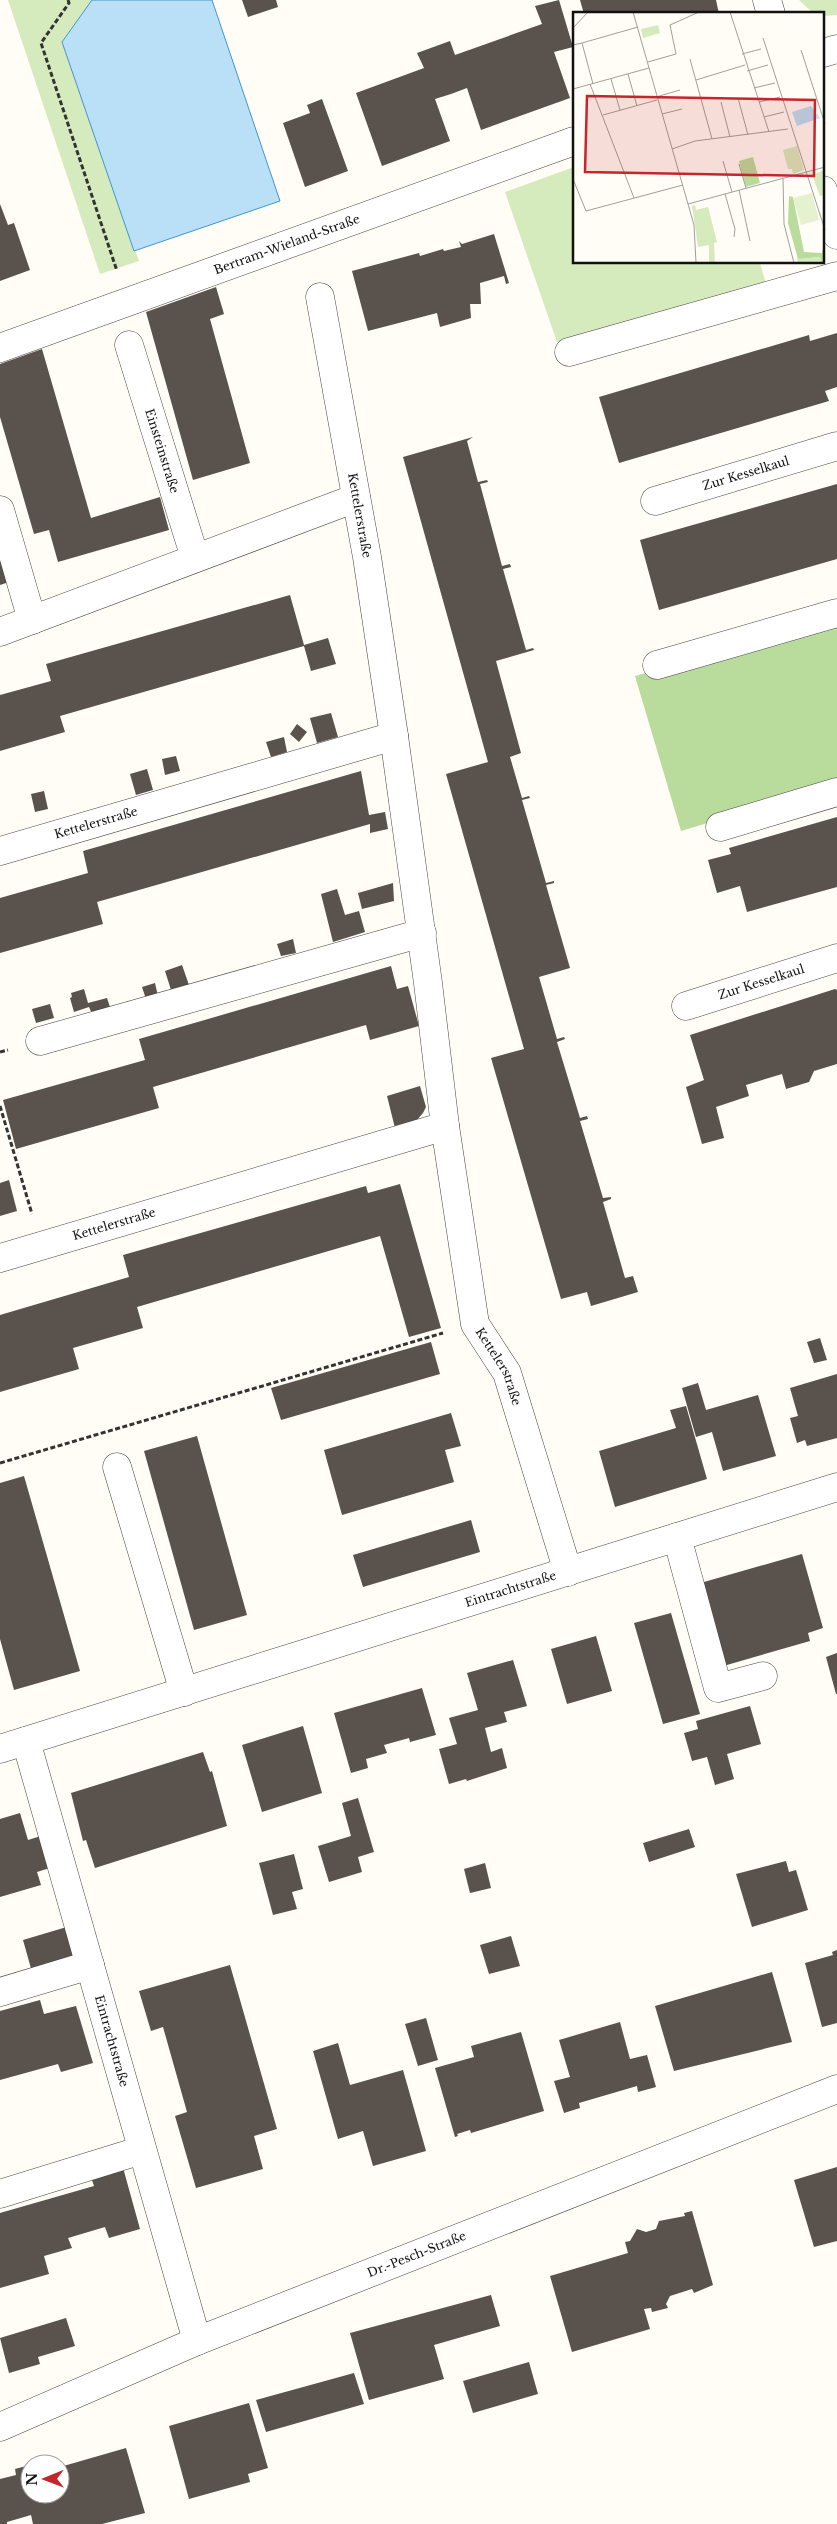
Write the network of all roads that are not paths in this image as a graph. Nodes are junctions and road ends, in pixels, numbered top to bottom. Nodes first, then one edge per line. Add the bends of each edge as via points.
1 (837, 48) edge
2 (824, 53) edge
3 (573, 141) edge
4 (824, 193) edge
5 (837, 235) edge
6 (837, 276) edge
7 (320, 297) dead end
8 (129, 345) dead end
9 (0, 348) edge
10 (569, 352) dead end
11 (837, 446) edge
12 (356, 498) junction
13 (655, 501) dead end
14 (0, 510) edge
15 (195, 558) junction
16 (837, 613) edge
17 (32, 620) junction
18 (0, 632) edge
19 (657, 665) dead end
20 (394, 736) junction
21 (837, 792) edge
22 (720, 827) dead end
23 (0, 851) edge
24 (422, 933) junction
25 (837, 958) edge
26 (686, 1006) dead end
27 (40, 1041) dead end
28 (444, 1126) junction
29 (0, 1258) edge
30 (117, 1467) dead end
31 (837, 1487) edge
32 (677, 1537) junction
33 (568, 1572) junction
34 (763, 1676) dead end
35 (184, 1692) junction
36 (26, 1741) junction
37 (0, 1748) edge
38 (90, 1965) junction
39 (0, 1992) edge
40 (837, 2089) edge
41 (142, 2150) junction
42 (0, 2194) edge
43 (197, 2340) junction
44 (0, 2426) edge

1 - 2 street
3 - 9 street, Bertram-Wieland-Straße
4 - 5 street
6 - 10 street
7 - 12 street, Kettelerstraße
8 - 15 street, Einsteinstraße
11 - 13 street, Zur Kesselkaul
12 - 15 street
12 - 20 street, Kettelerstraße
14 - 17 street
15 - 17 street
16 - 19 street
17 - 18 street
20 - 23 street, Kettelerstraße
20 - 24 street, Kettelerstraße
21 - 22 street
24 - 27 street
24 - 28 street, Kettelerstraße
25 - 26 street, Zur Kesselkaul
28 - 29 street, Kettelerstraße
28 - 33 street, Kettelerstraße via 474,1324 507,1373
30 - 35 street
31 - 32 street, Eintrachtstraße
32 - 33 street, Eintrachtstraße
32 - 34 street via 718,1688
33 - 35 street, Eintrachtstraße
35 - 36 street, Eintrachtstraße
36 - 37 street, Eintrachtstraße
36 - 38 street, Eintrachtstraße
38 - 39 street
38 - 41 street, Eintrachtstraße
40 - 43 street, Dr.-Pesch-Straße
41 - 42 street
41 - 43 street, Eintrachtstraße
43 - 44 street, Dr.-Pesch-Straße

